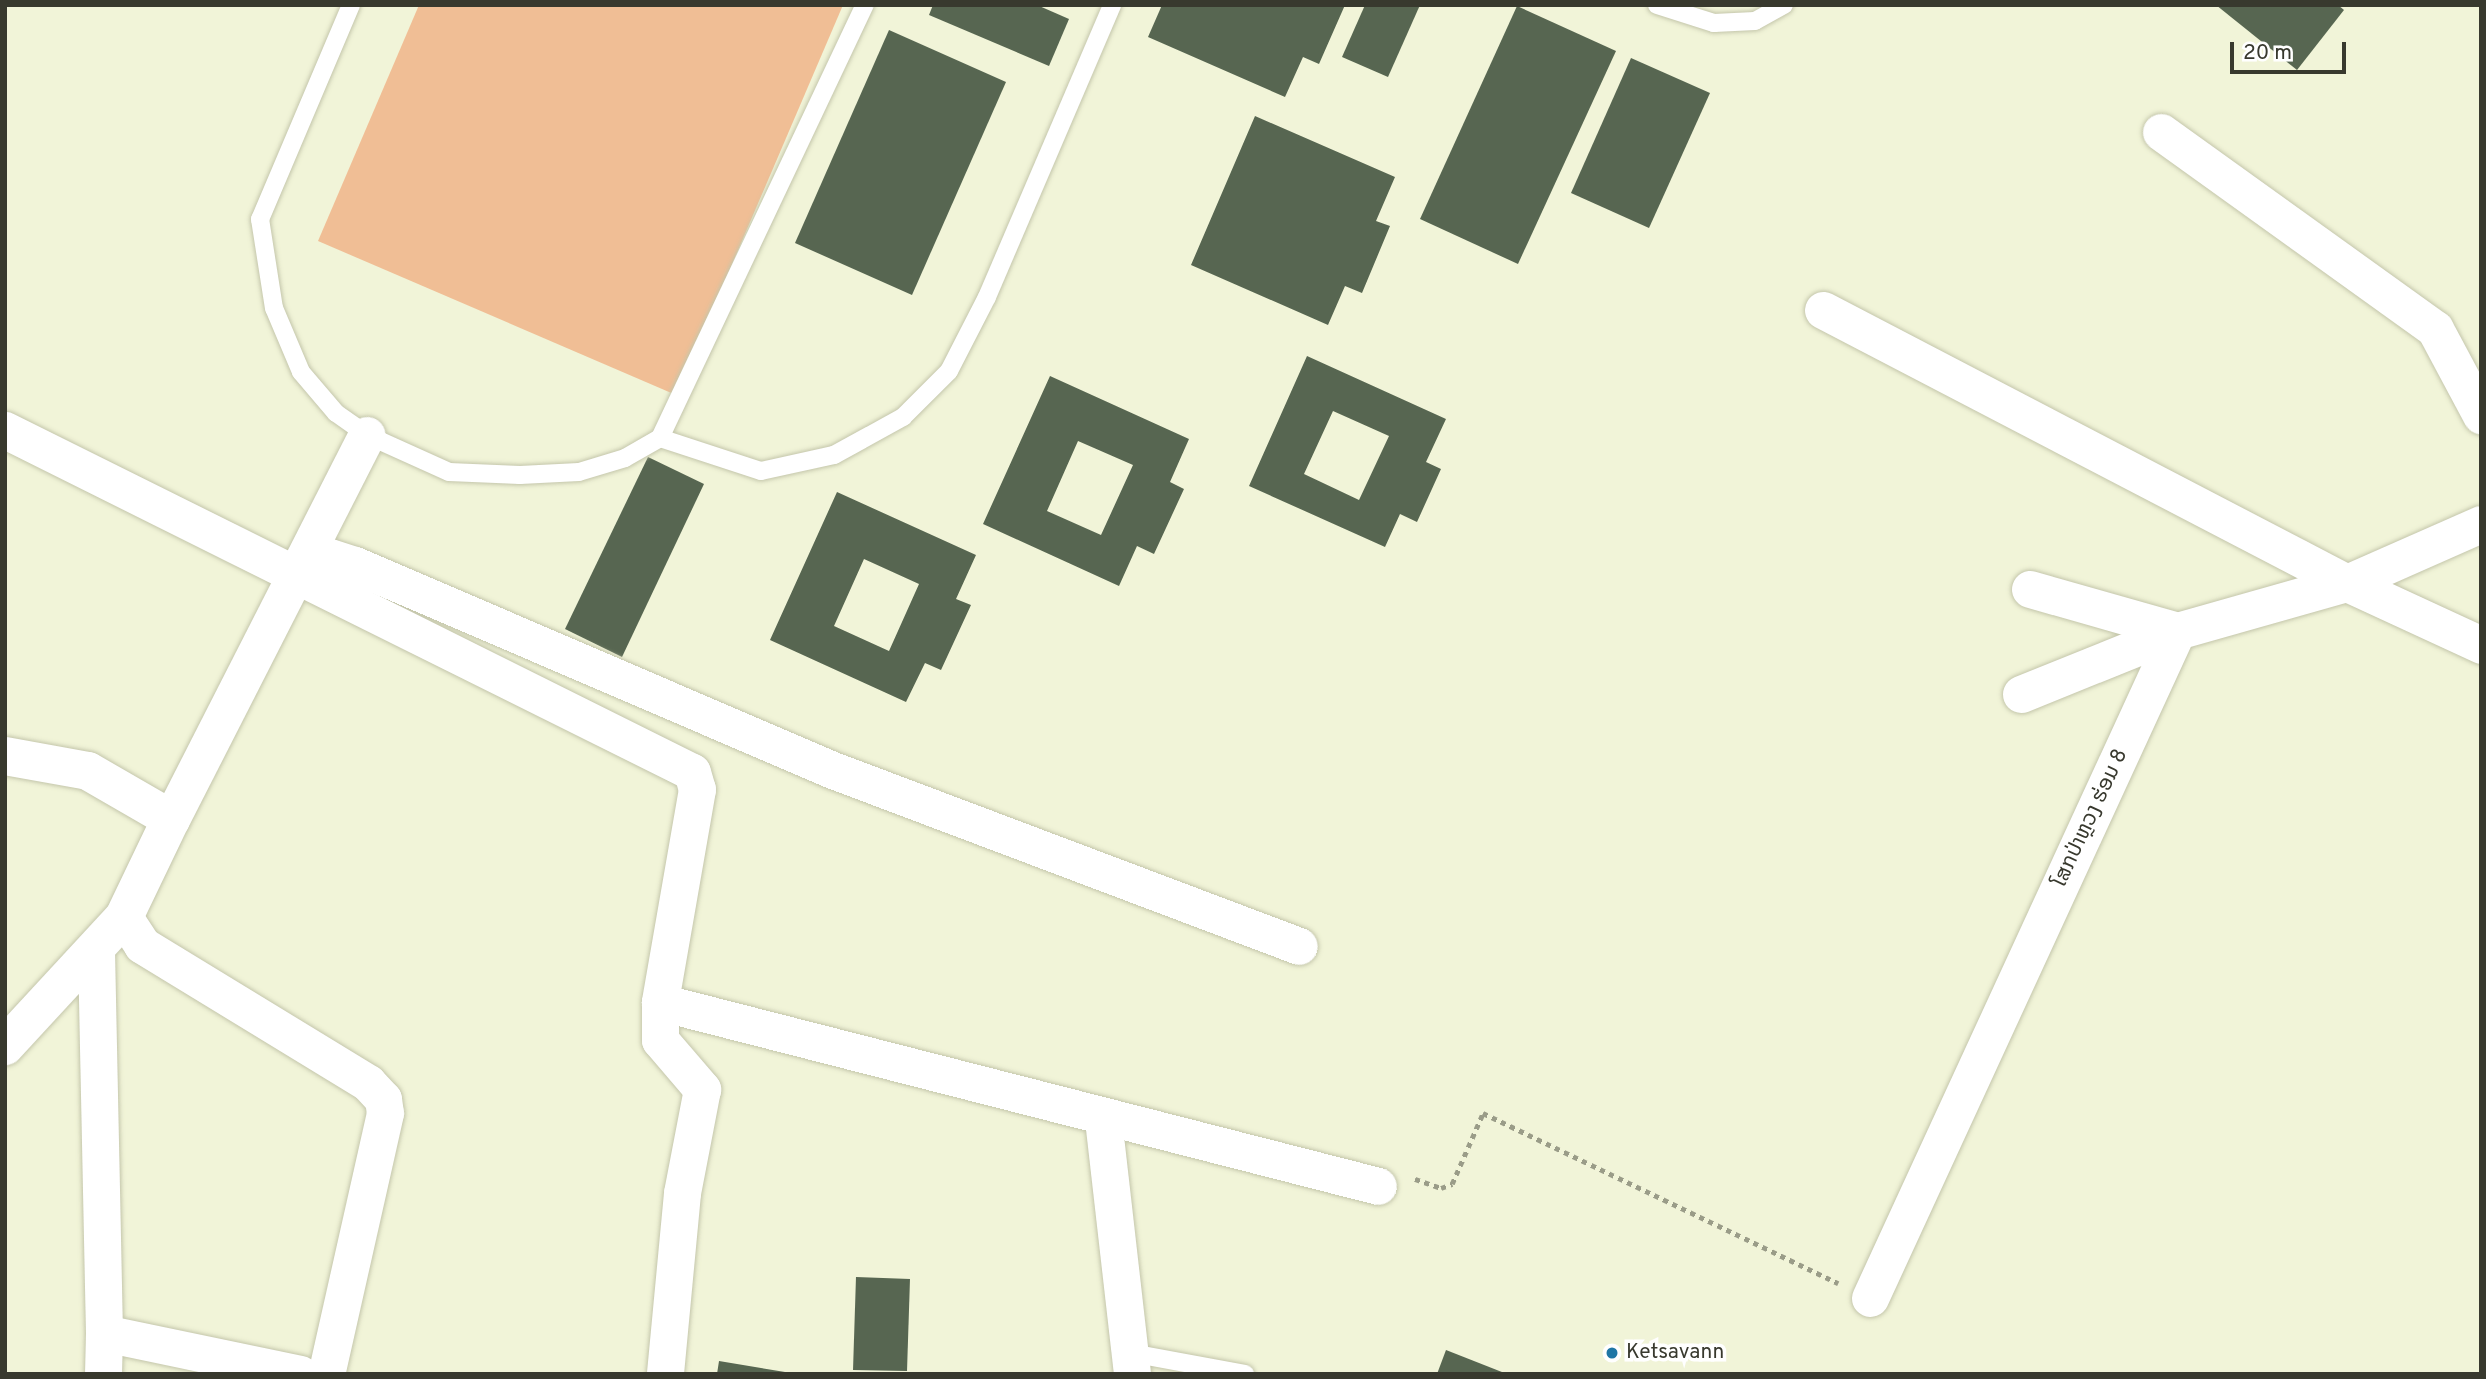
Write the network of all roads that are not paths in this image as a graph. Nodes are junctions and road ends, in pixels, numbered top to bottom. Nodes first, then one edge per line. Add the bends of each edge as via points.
1 (351, 5) edge
2 (865, 5) edge
3 (1112, 5) edge
4 (1657, 5) edge
5 (1784, 5) edge
6 (2161, 132) dead end
7 (1823, 310) dead end
8 (2481, 415) edge
9 (5, 430) edge
10 (367, 435) junction
11 (660, 438) junction
12 (2481, 524) edge
13 (292, 576) junction
14 (2347, 583) junction
15 (2030, 589) dead end
16 (2177, 631) junction
17 (2481, 645) edge
18 (2021, 694) dead end
19 (5, 756) edge
20 (171, 819) junction
21 (124, 917) junction
22 (1299, 946) dead end
23 (96, 951) junction
24 (660, 1002) junction
25 (5, 1046) edge
26 (1103, 1119) junction
27 (1378, 1186) road end
28 (1871, 1298) road end
29 (104, 1333) junction
30 (1132, 1364) edge
31 (103, 1374) edge
32 (300, 1374) edge
33 (326, 1374) edge
34 (665, 1374) edge
35 (1245, 1374) edge

1 - 10 lane via 260,219 274,308 301,372 335,413
2 - 11 lane
3 - 11 lane via 981,309 949,371 903,417 834,455 761,471
4 - 5 lane via 1714,23 1755,21
6 - 8 street via 2435,329
7 - 14 street
9 - 13 street
10 - 11 lane via 449,472 520,475 579,472 625,458
10 - 13 street
12 - 14 street
13 - 20 street
13 - 22 street via 330,558 355,565 830,769
13 - 24 street via 692,772 698,789
14 - 16 street
14 - 17 street
15 - 16 street
16 - 18 street
16 - 28 street, ໂສກປ່າຫຼວງ ຮ່ອມ 8
19 - 20 street via 88,771
20 - 21 street
21 - 23 street
21 - 33 street via 142,944 368,1083 383,1099 385,1113
23 - 25 street
23 - 29 street
24 - 26 street
24 - 34 street via 660,1040 702,1088 682,1193
26 - 27 street
26 - 30 street
29 - 31 street
29 - 32 street
30 - 35 lane

